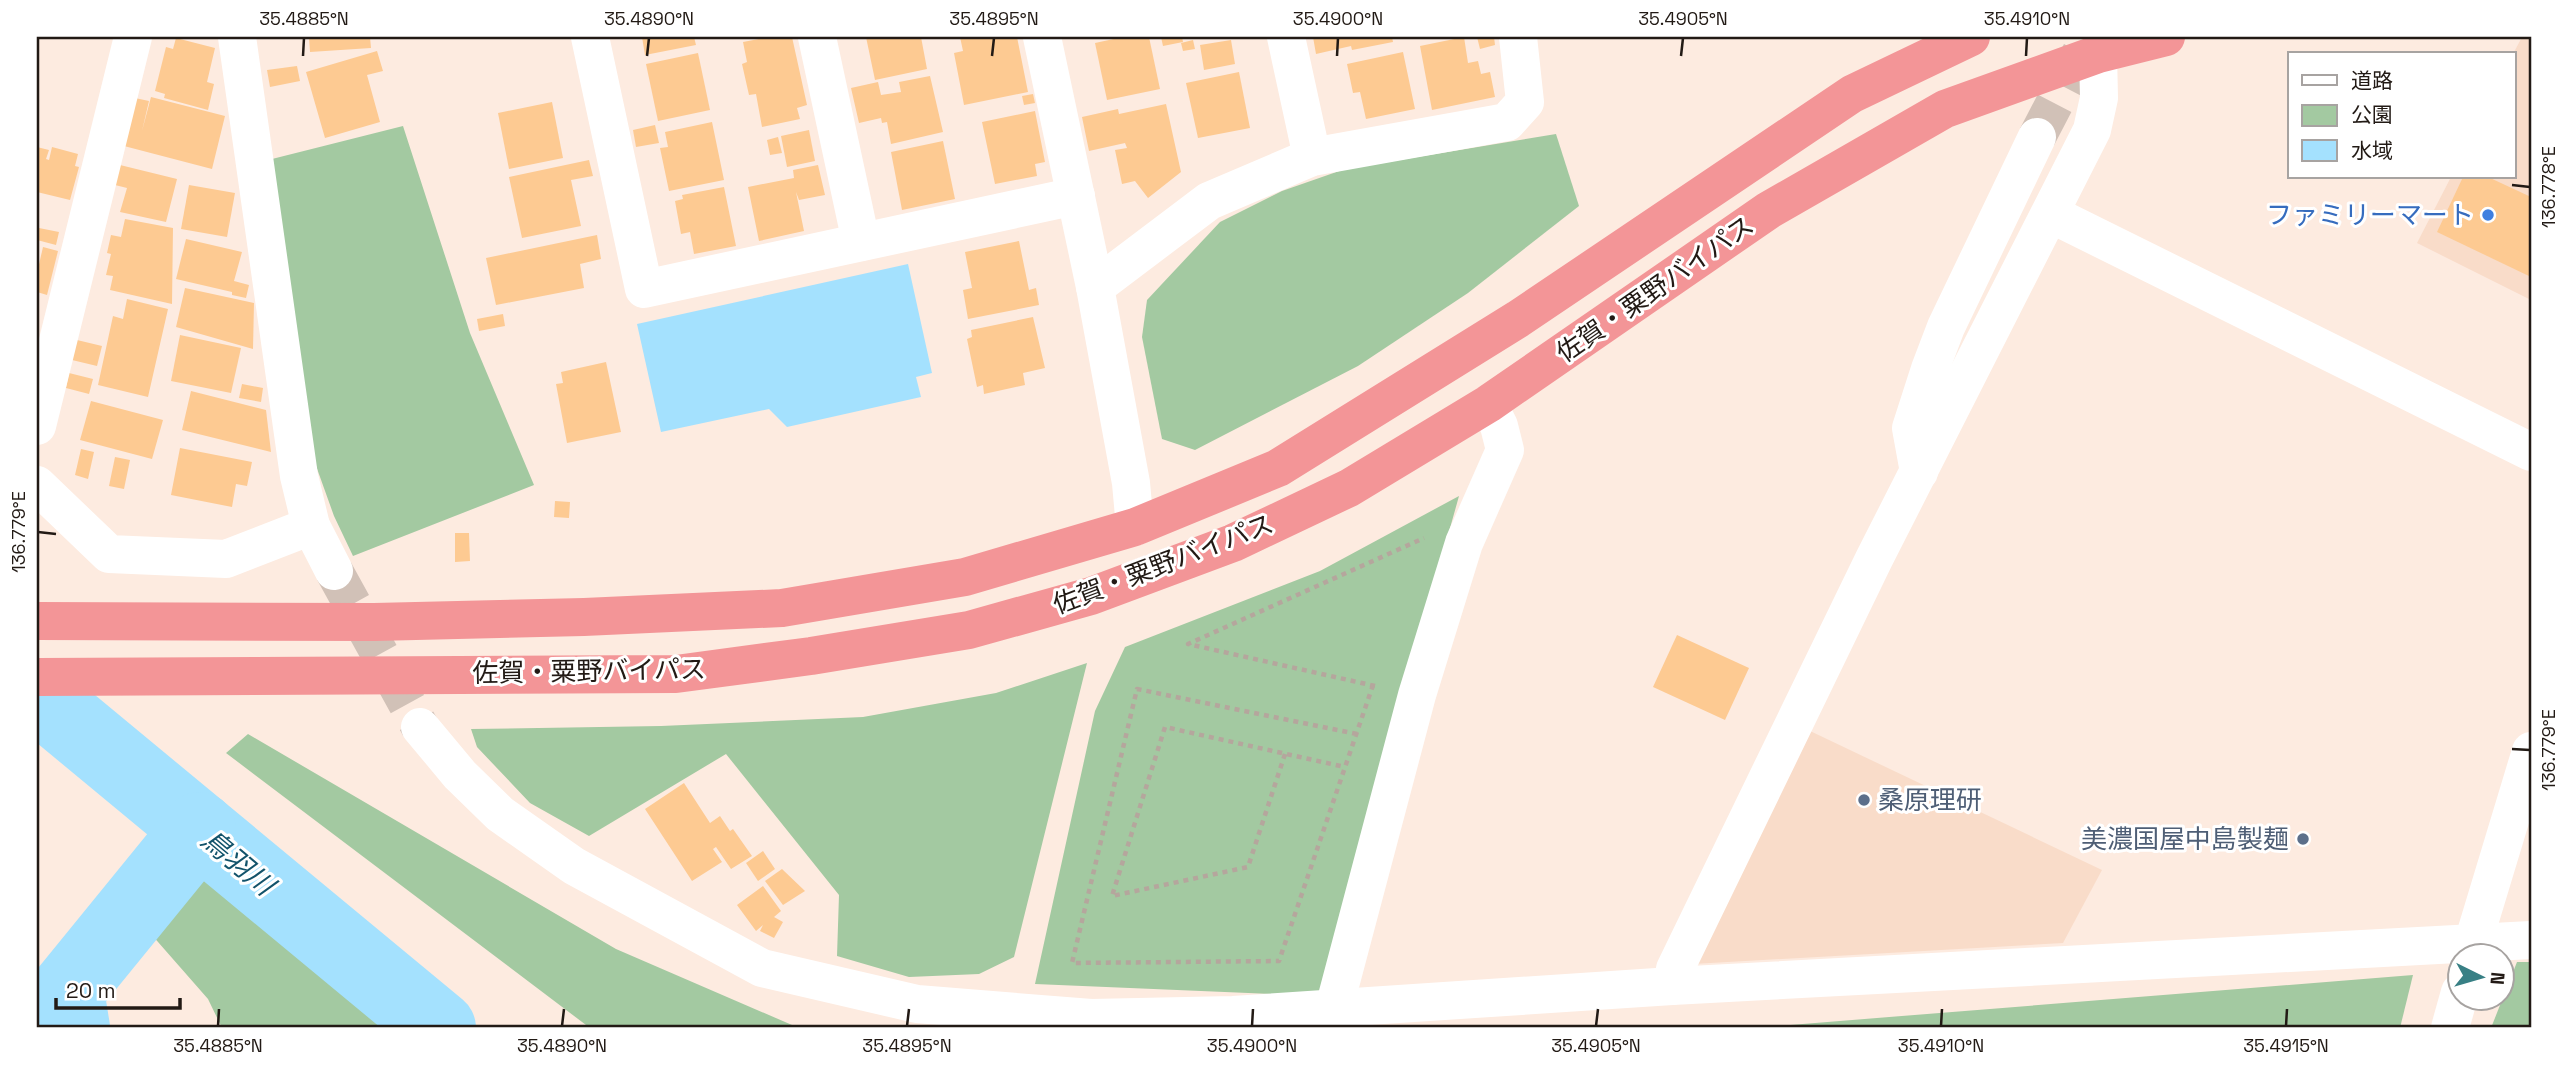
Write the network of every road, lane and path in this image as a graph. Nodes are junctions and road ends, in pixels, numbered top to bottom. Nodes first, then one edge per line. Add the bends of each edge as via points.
1 (133, 37) edge
2 (237, 37) edge
3 (590, 37) edge
4 (817, 37) edge
5 (1042, 37) edge
6 (1286, 37) edge
7 (1518, 37) edge
8 (1971, 37) edge
9 (2166, 37) edge
10 (2098, 54) junction
11 (2037, 137) tunnel mouth
12 (1312, 157) junction
13 (1076, 197) junction
14 (2051, 214) junction
15 (861, 243) junction
16 (1095, 287) junction
17 (1488, 404) junction
18 (37, 426) edge
19 (2531, 452) edge
20 (1919, 471) junction
21 (37, 485) edge
22 (311, 526) junction
23 (1135, 527) junction
24 (1422, 550) dead end
25 (334, 571) tunnel mouth
26 (37, 621) edge
27 (37, 677) edge
28 (1373, 685) junction
29 (1416, 695) junction
30 (420, 727) tunnel mouth
31 (1357, 734) junction
32 (2531, 751) edge
33 (1284, 754) junction
34 (1345, 767) junction
35 (2472, 942) edge
36 (2446, 948) edge
37 (1672, 986) junction
38 (1334, 1008) junction
39 (1003, 1019) edge

1 - 18 street
2 - 22 street via 299,476
3 - 15 street via 644,289
4 - 15 street
5 - 13 street
6 - 12 street
7 - 12 street via 1525,102 1507,122
8 - 23 highway, 佐賀・粟野バイパス via 1852,94 1518,319 1279,468
9 - 10 highway, 佐賀・粟野バイパス
10 - 14 street via 2099,98 2092,130
10 - 17 highway, 佐賀・粟野バイパス via 1945,108 1769,210
11 - 20 street via 1930,369 1911,428
12 - 16 street via 1209,201
13 - 15 street
13 - 16 street
14 - 19 street
14 - 20 street
16 - 23 street
17 - 27 highway, 佐賀・粟野バイパス via 1349,488 1233,543 1091,596 969,630 676,674
17 - 29 street via 1505,450 1464,543
20 - 37 street via 1675,969
21 - 22 street via 109,554 226,559
22 - 25 street
23 - 26 highway, 佐賀・粟野バイパス via 965,578 782,608 374,622
24 - 28 path via 1425,538 1188,644
28 - 29 path
28 - 31 path
29 - 38 street
30 - 39 street via 500,814 564,859 762,968
31 - 34 path
31 - 34 path via 1137,689 1072,963 1279,961
32 - 35 street
33 - 33 path via 1165,727 1112,896 1248,867
33 - 34 path
36 - 37 street
37 - 38 street
38 - 39 street via 1233,1015

